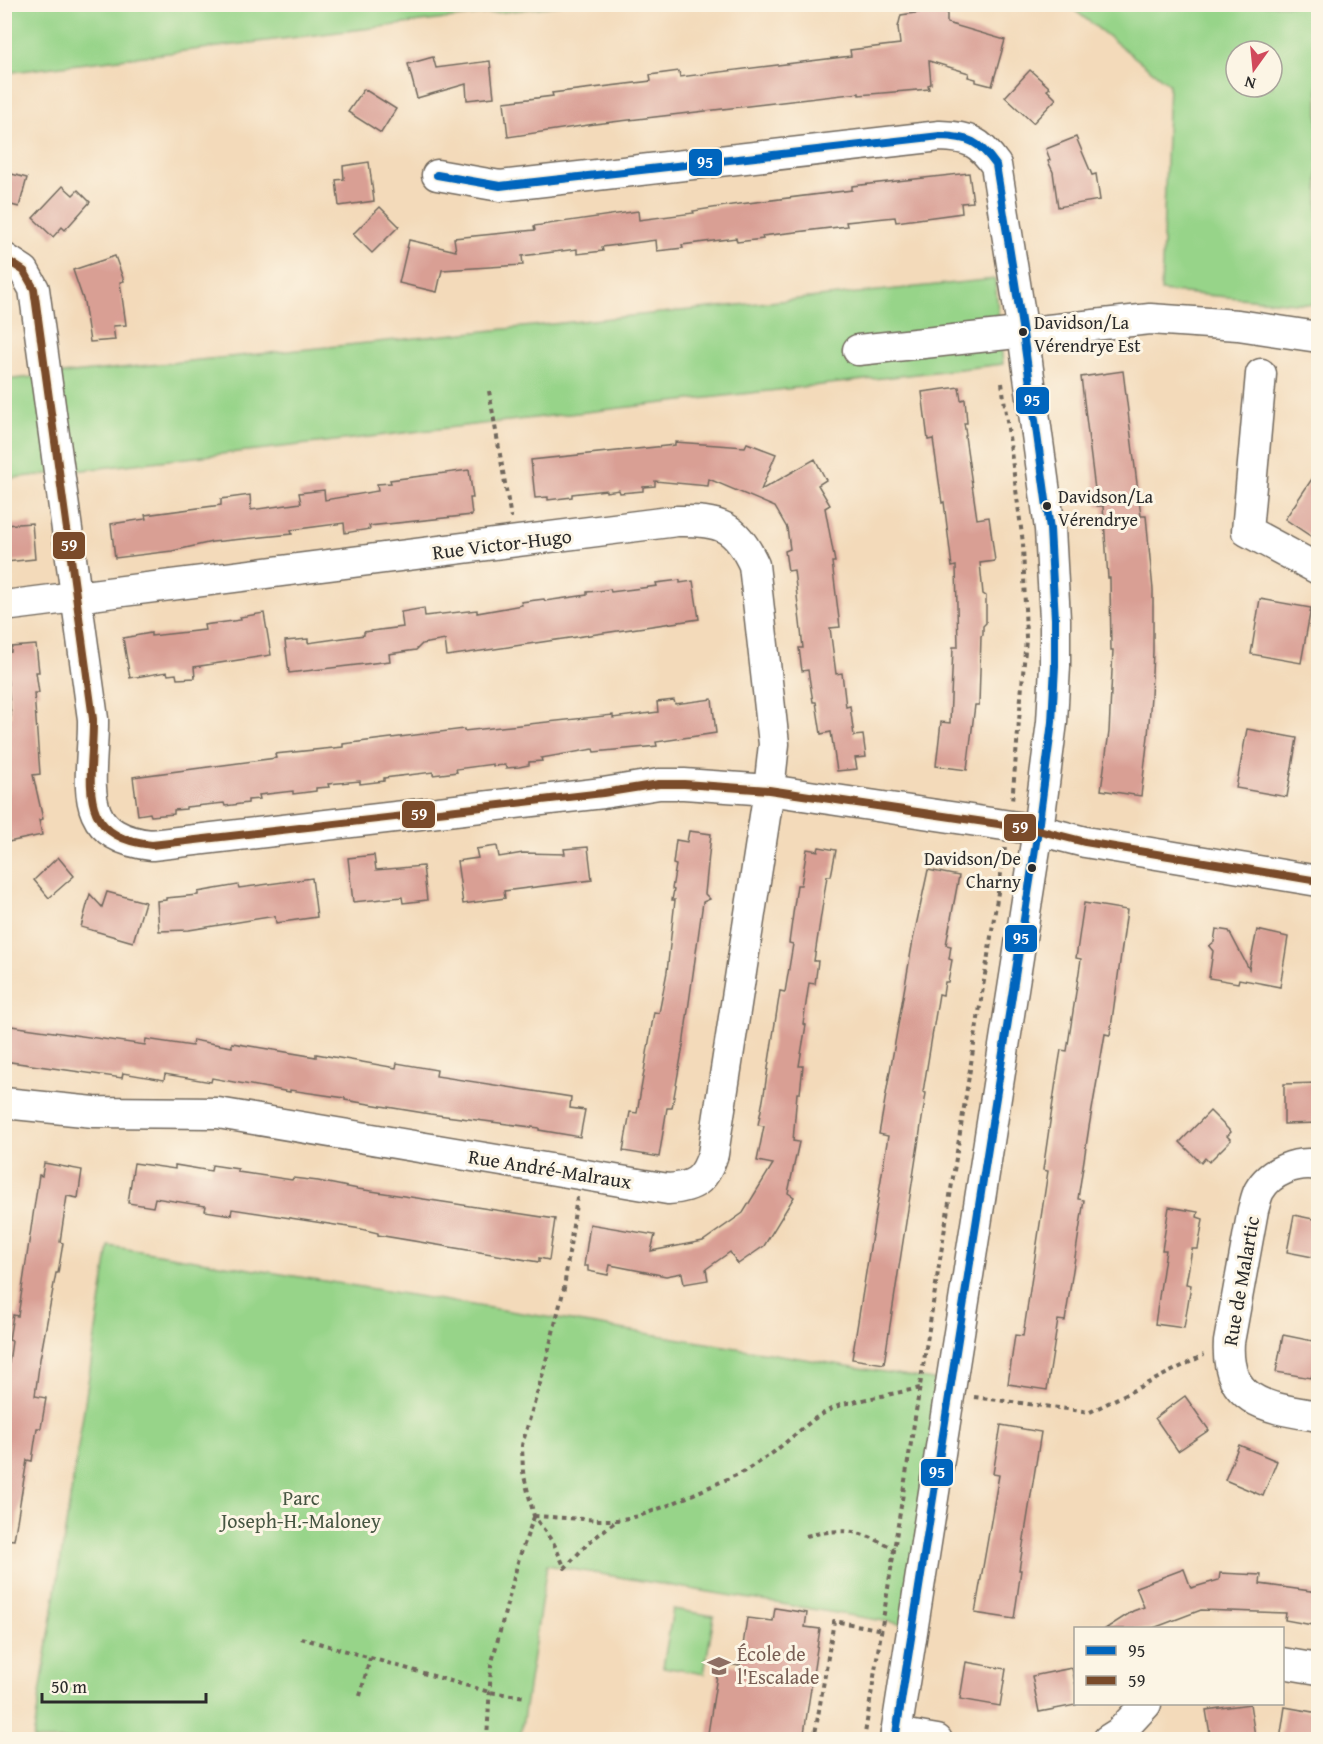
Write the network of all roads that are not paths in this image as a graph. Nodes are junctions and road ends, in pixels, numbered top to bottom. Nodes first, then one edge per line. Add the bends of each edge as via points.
1 (437, 175) dead end
2 (4, 258) edge
3 (1023, 333) junction
4 (1318, 337) edge
5 (858, 350) dead end
6 (1261, 374) dead end
7 (1318, 569) edge
8 (77, 597) junction
9 (4, 606) edge
10 (769, 790) junction
11 (1038, 830) junction
12 (1318, 881) edge
13 (5, 1108) edge
14 (1318, 1165) edge
15 (1318, 1416) edge
16 (1284, 1663) edge
17 (1318, 1669) edge
18 (1145, 1705) edge
19 (896, 1736) edge
20 (937, 1740) edge
21 (1108, 1740) edge

1 - 3 street via 500,186 958,136 975,141 996,165
2 - 8 street via 24,271 34,289
3 - 4 street via 1150,319 1238,325
3 - 5 street
3 - 11 street via 1050,529 1056,619 1052,722
6 - 7 street via 1248,531
8 - 9 street, Rue Victor-Hugo
8 - 10 street via 93,719 90,790 94,809 115,836 132,843 152,845 659,784
8 - 10 street, Rue Victor-Hugo via 677,521 719,525 734,532 754,565 774,744
10 - 11 street
10 - 13 street, Rue André-Malraux via 713,1154 708,1170 697,1182 668,1188 218,1113
11 - 12 street via 1085,842
11 - 19 street
14 - 15 street, Rue de Malartic via 1289,1167 1259,1191 1228,1358 1242,1391 1257,1402
16 - 17 street
18 - 21 street
19 - 20 street

